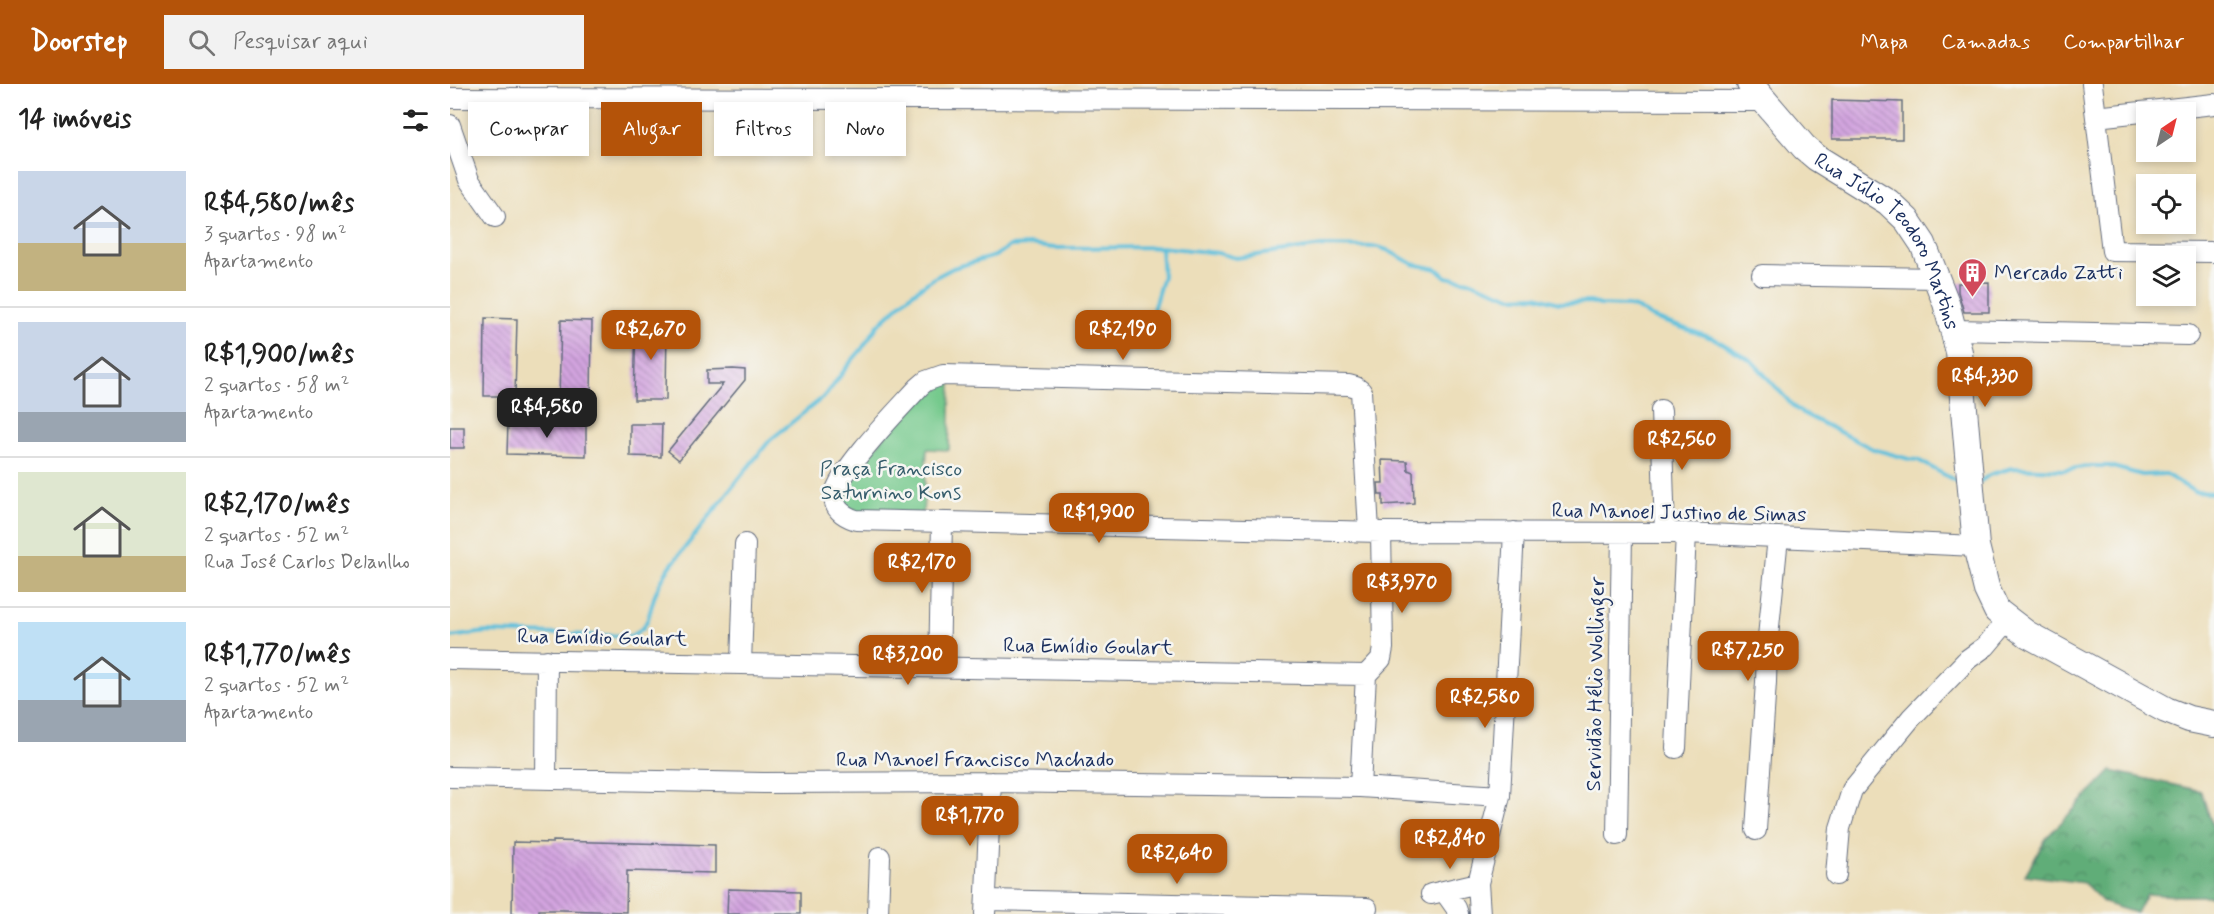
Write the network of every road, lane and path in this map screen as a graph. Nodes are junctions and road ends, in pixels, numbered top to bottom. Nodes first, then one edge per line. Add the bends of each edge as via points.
1 (458, 84) edge
2 (2092, 84) edge
3 (1756, 93) edge
4 (450, 98) edge
5 (2214, 104) edge
6 (2096, 117) junction
7 (450, 125) edge
8 (495, 217) dead end
9 (2214, 252) edge
10 (1761, 274) dead end
11 (1937, 278) junction
12 (1953, 330) junction
13 (2188, 335) dead end
14 (1661, 410) dead end
15 (942, 522) junction
16 (1375, 532) junction
17 (1514, 532) junction
18 (1622, 533) junction
19 (1665, 533) junction
20 (1686, 533) junction
21 (1778, 537) junction
22 (745, 544) dead end
23 (1976, 546) junction
24 (2007, 621) junction
25 (450, 659) edge
26 (547, 660) junction
27 (741, 664) junction
28 (939, 667) junction
29 (1366, 675) junction
30 (2214, 724) edge
31 (1676, 748) dead end
32 (450, 777) edge
33 (546, 779) junction
34 (992, 782) junction
35 (1360, 787) junction
36 (1500, 796) junction
37 (1756, 830) dead end
38 (1617, 835) dead end
39 (880, 857) dead end
40 (1836, 875) dead end
41 (1478, 883) junction
42 (986, 907) edge
43 (1367, 908) dead end
44 (878, 914) edge
45 (1458, 914) edge
46 (1480, 914) edge

1 - 4 street
2 - 6 street
3 - 4 street
3 - 11 main road, Rua Júlio Teodoro Martins via 1817,158 1882,198 1907,220 1923,244
5 - 6 street
6 - 9 street via 2112,251
7 - 8 street via 469,180
10 - 11 street
11 - 12 main road, Rua Júlio Teodoro Martins
12 - 13 street
12 - 23 main road, Rua Júlio Teodoro Martins via 1959,352
14 - 19 street
15 - 16 street, Rua Manoel Justino de Simas
15 - 16 street, Rua Manoel Justino de Simas via 856,520 842,514 835,501 845,473 919,387 943,375 1356,387 1361,391
15 - 28 street
16 - 17 street, Rua Manoel Justino de Simas
16 - 29 street via 1383,648 1381,659
17 - 18 street, Rua Manoel Justino de Simas
17 - 36 street
18 - 19 street, Rua Manoel Justino de Simas
18 - 38 street, Servidão Hélio Wollinger
19 - 20 street, Rua Manoel Justino de Simas
20 - 21 street, Rua Manoel Justino de Simas
20 - 31 street
21 - 23 street, Rua Manoel Justino de Simas
21 - 37 street
22 - 27 street
23 - 24 main road, Rua Júlio Teodoro Martins via 1991,601
24 - 30 main road, Rua Júlio Teodoro Martins via 2166,710
24 - 40 street via 1911,718 1852,790 1840,828
25 - 26 street, Rua Emídio Goulart
26 - 27 street, Rua Emídio Goulart
26 - 33 street
27 - 28 street, Rua Emídio Goulart
28 - 29 street, Rua Emídio Goulart
29 - 35 street
32 - 33 street, Rua Manoel Francisco Machado
33 - 34 street, Rua Manoel Francisco Machado
34 - 35 street, Rua Manoel Francisco Machado
34 - 42 street
35 - 36 street, Rua Manoel Francisco Machado
36 - 41 street
39 - 44 street
41 - 45 street via 1437,892
41 - 46 street
42 - 43 street

